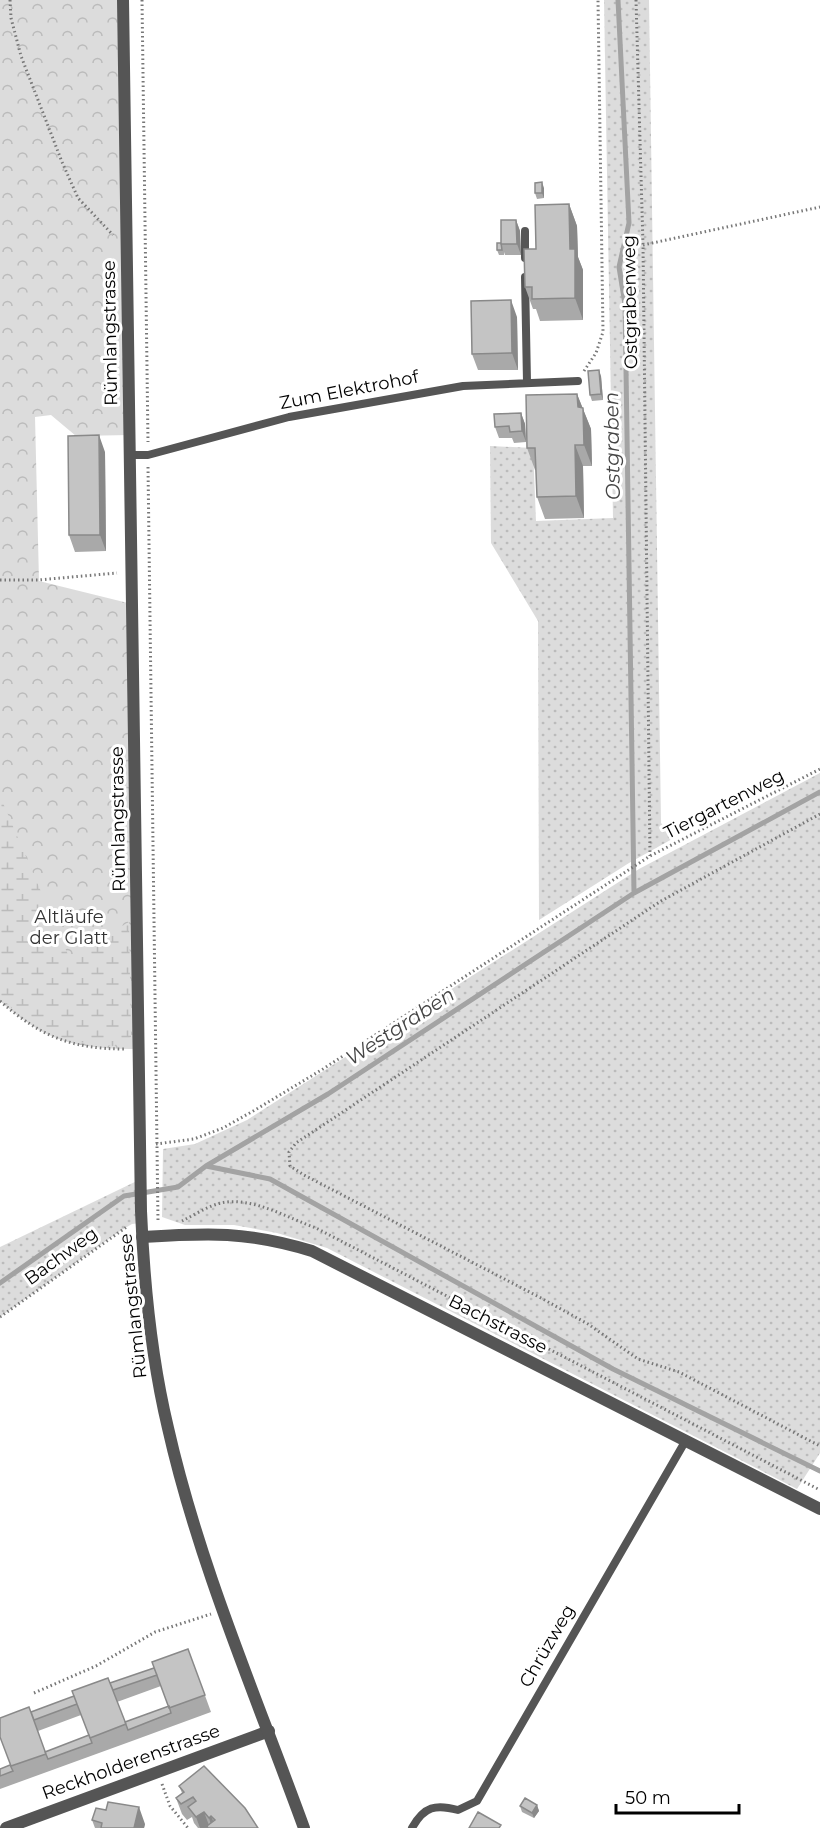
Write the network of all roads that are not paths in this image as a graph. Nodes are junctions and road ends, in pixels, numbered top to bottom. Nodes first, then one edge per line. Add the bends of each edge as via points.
1 (123, 0) edge
2 (525, 231) dead end
3 (578, 381) road end
4 (527, 382) junction
5 (130, 455) junction
6 (142, 1237) junction
7 (686, 1440) junction
8 (820, 1509) edge
9 (269, 1731) junction
10 (6, 1828) edge
11 (304, 1828) edge
12 (412, 1828) edge

1 - 5 street, Rümlangstrasse
2 - 4 lane
3 - 4 lane, Zum Elektrohof
4 - 5 lane, Zum Elektrohof via 464,386 289,417 148,455
5 - 6 street, Rümlangstrasse
6 - 7 street, Bachstrasse via 247,1234 312,1251
6 - 9 street, Rümlangstrasse via 154,1354 167,1426 224,1610
7 - 8 street, Bachstrasse
7 - 12 lane, Chrüzweg via 477,1801 458,1810 440,1805 425,1809
9 - 10 street, Reckholderenstrasse
9 - 11 street, Rümlangstrasse

